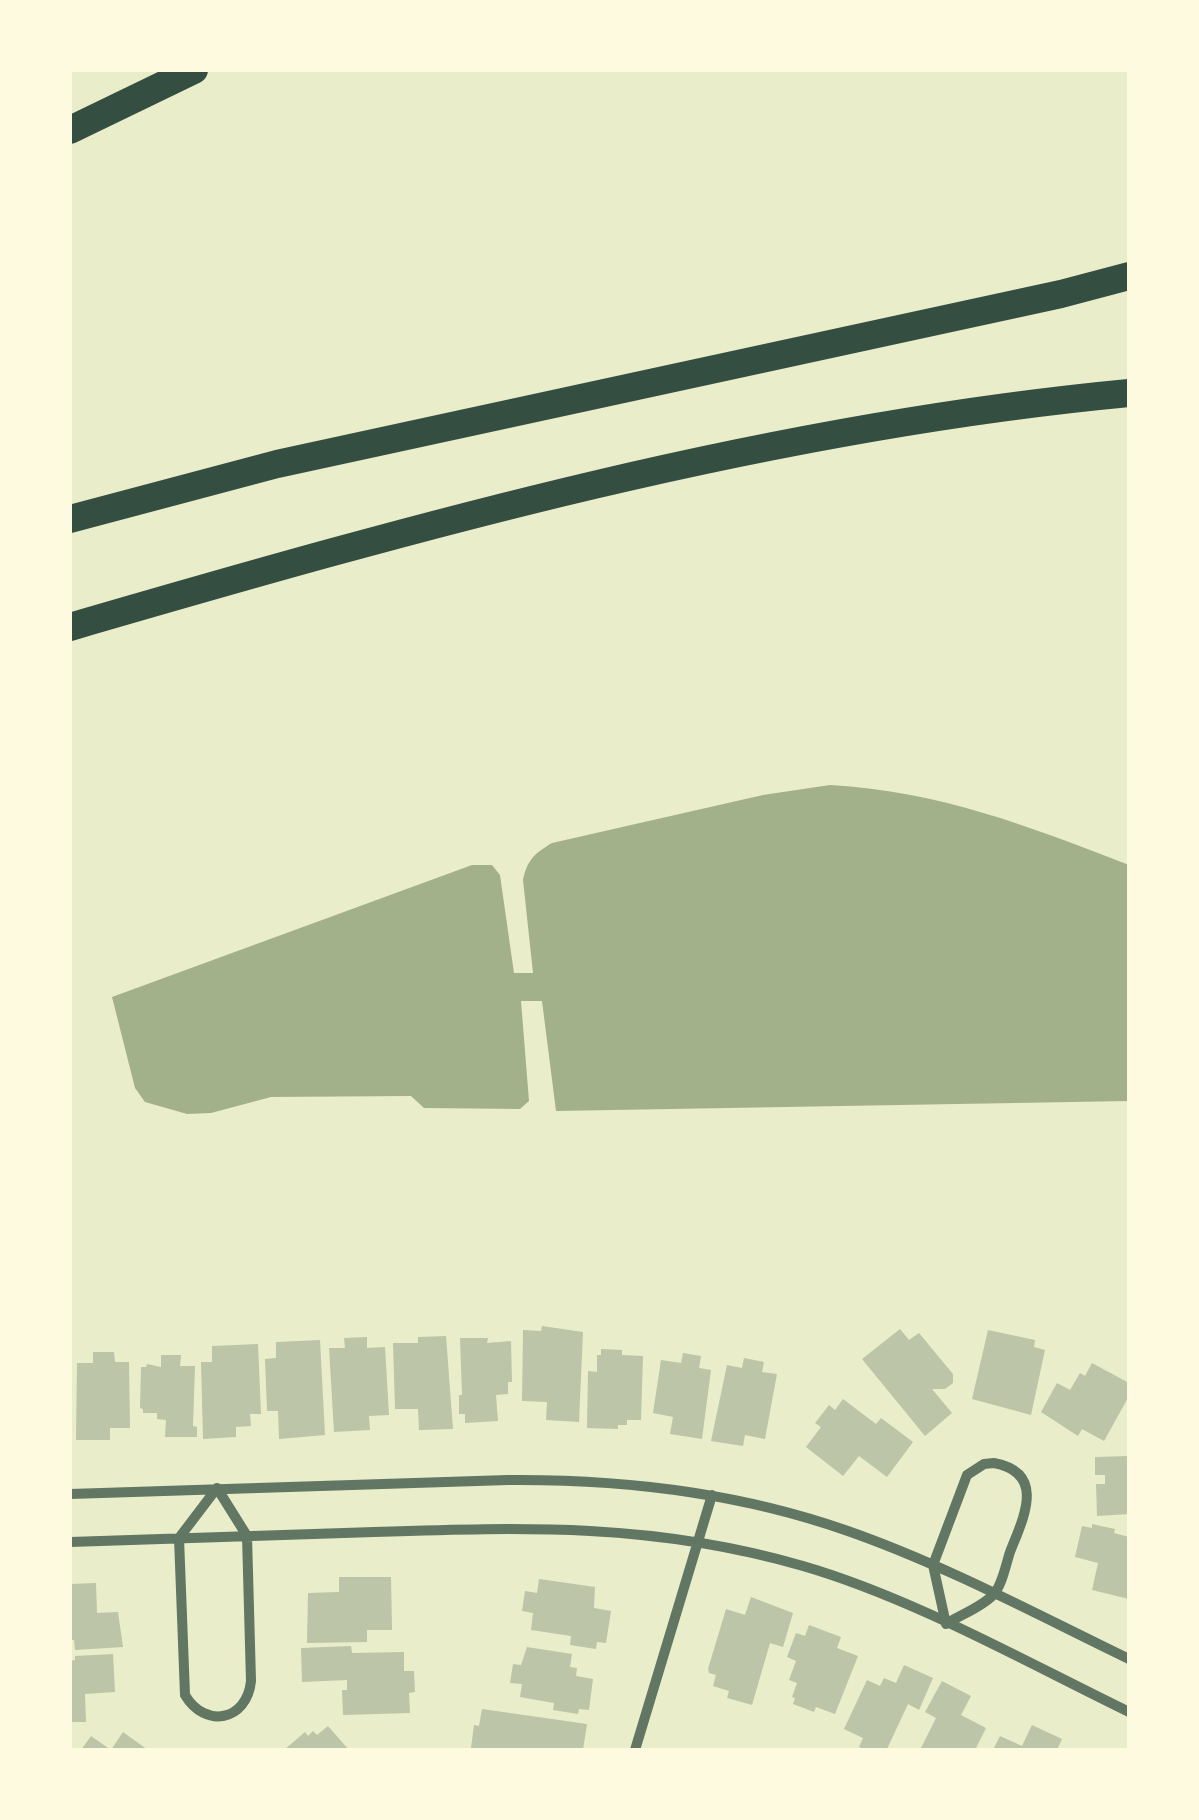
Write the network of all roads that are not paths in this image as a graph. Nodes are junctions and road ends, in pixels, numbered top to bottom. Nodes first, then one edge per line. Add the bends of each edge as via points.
1 (194, 70) edge
2 (70, 130) edge
3 (1129, 276) edge
4 (1129, 393) edge
5 (70, 519) edge
6 (70, 627) edge
7 (218, 1488) junction
8 (70, 1494) edge
9 (712, 1495) junction
10 (246, 1536) junction
11 (179, 1538) junction
12 (699, 1541) junction
13 (70, 1542) edge
14 (933, 1565) junction
15 (994, 1594) junction
16 (946, 1624) junction
17 (1129, 1659) edge
18 (1129, 1712) edge
19 (635, 1750) edge

1 - 2 highway
3 - 5 highway via 277,464
4 - 6 highway via 734,452 342,548
7 - 8 street
7 - 9 street via 567,1480
7 - 10 street
7 - 11 street
9 - 12 street
9 - 14 street via 843,1529
10 - 11 street
10 - 11 street via 250,1692 239,1710 218,1718 198,1712 185,1695
10 - 12 street via 592,1529
11 - 13 street
12 - 16 street via 807,1567
12 - 19 street
14 - 15 street
14 - 15 street via 967,1475 984,1464 1005,1465 1022,1478 1028,1499
14 - 16 street
15 - 16 street
15 - 17 street
16 - 18 street

